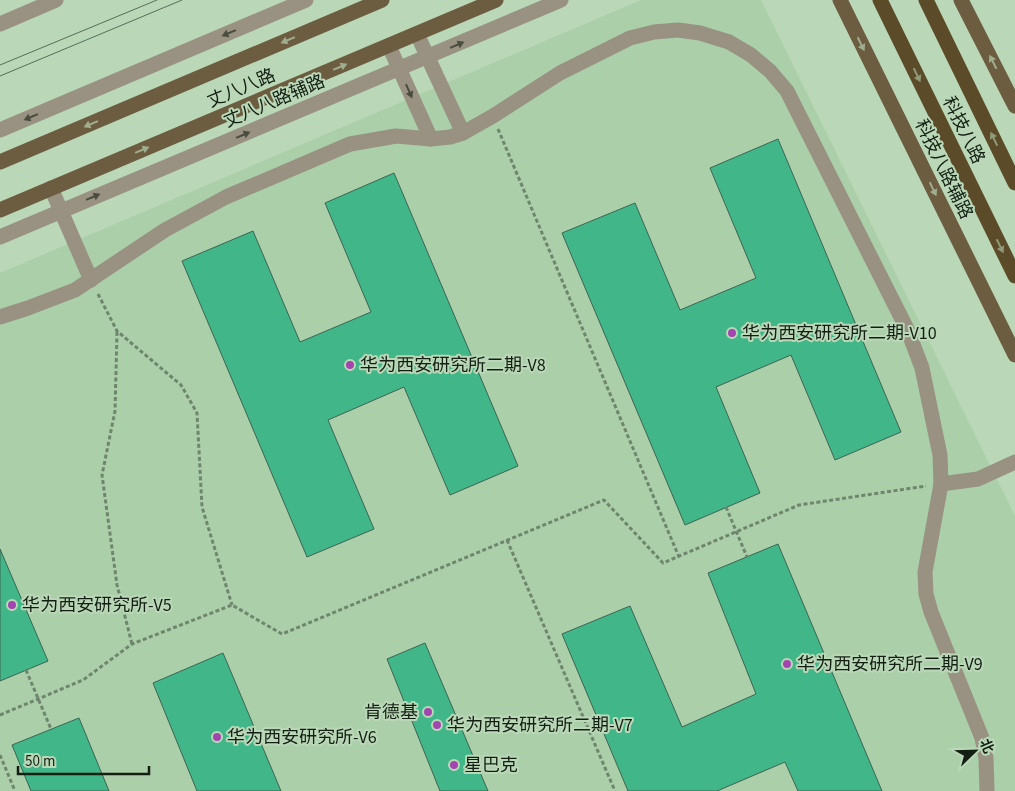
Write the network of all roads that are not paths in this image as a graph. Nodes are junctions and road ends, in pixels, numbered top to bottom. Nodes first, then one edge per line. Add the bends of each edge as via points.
1 (56, 0) edge
2 (306, 0) edge
3 (382, 0) edge
4 (496, 0) edge
5 (562, 0) edge
6 (840, 0) edge
7 (880, 0) edge
8 (926, 0) edge
9 (962, 0) edge
10 (0, 24) edge
11 (417, 34) junction
12 (390, 46) junction
13 (428, 57) junction
14 (400, 69) junction
15 (1015, 106) edge
16 (0, 130) edge
17 (463, 133) junction
18 (431, 139) junction
19 (0, 162) edge
20 (1015, 183) edge
21 (51, 188) junction
22 (0, 210) edge
23 (61, 211) junction
24 (0, 237) edge
25 (1015, 276) edge
26 (91, 280) junction
27 (0, 317) edge
28 (1015, 355) edge
29 (1015, 462) edge
30 (941, 484) junction
31 (987, 791) edge

1 - 10 street
2 -> 16 street
3 -> 19 main road, 丈八八路
4 - 11 main road, 丈八八路
13 -> 5 street, 丈八八路辅路
6 -> 28 main road, 科技八路辅路
7 -> 25 highway, 科技八路
20 -> 8 highway, 科技八路
15 -> 9 main road
11 - 12 main road, 丈八八路
11 - 13 street
12 - 14 street
21 -> 12 main road, 丈八八路
13 - 14 street, 丈八八路辅路
13 - 17 street
14 -> 18 street
23 -> 14 street, 丈八八路辅路
17 - 18 street
17 - 30 street via 560,73 630,38 678,30 700,33 729,42 751,55 787,91 908,331 922,368 940,455
18 - 26 street via 396,136 350,144 226,197 165,230
21 - 22 main road, 丈八八路
21 - 23 street
23 - 24 street, 丈八八路辅路
23 - 26 street
26 - 27 street via 75,290
29 - 30 street via 978,479
30 - 31 street via 925,572 926,594 982,738

